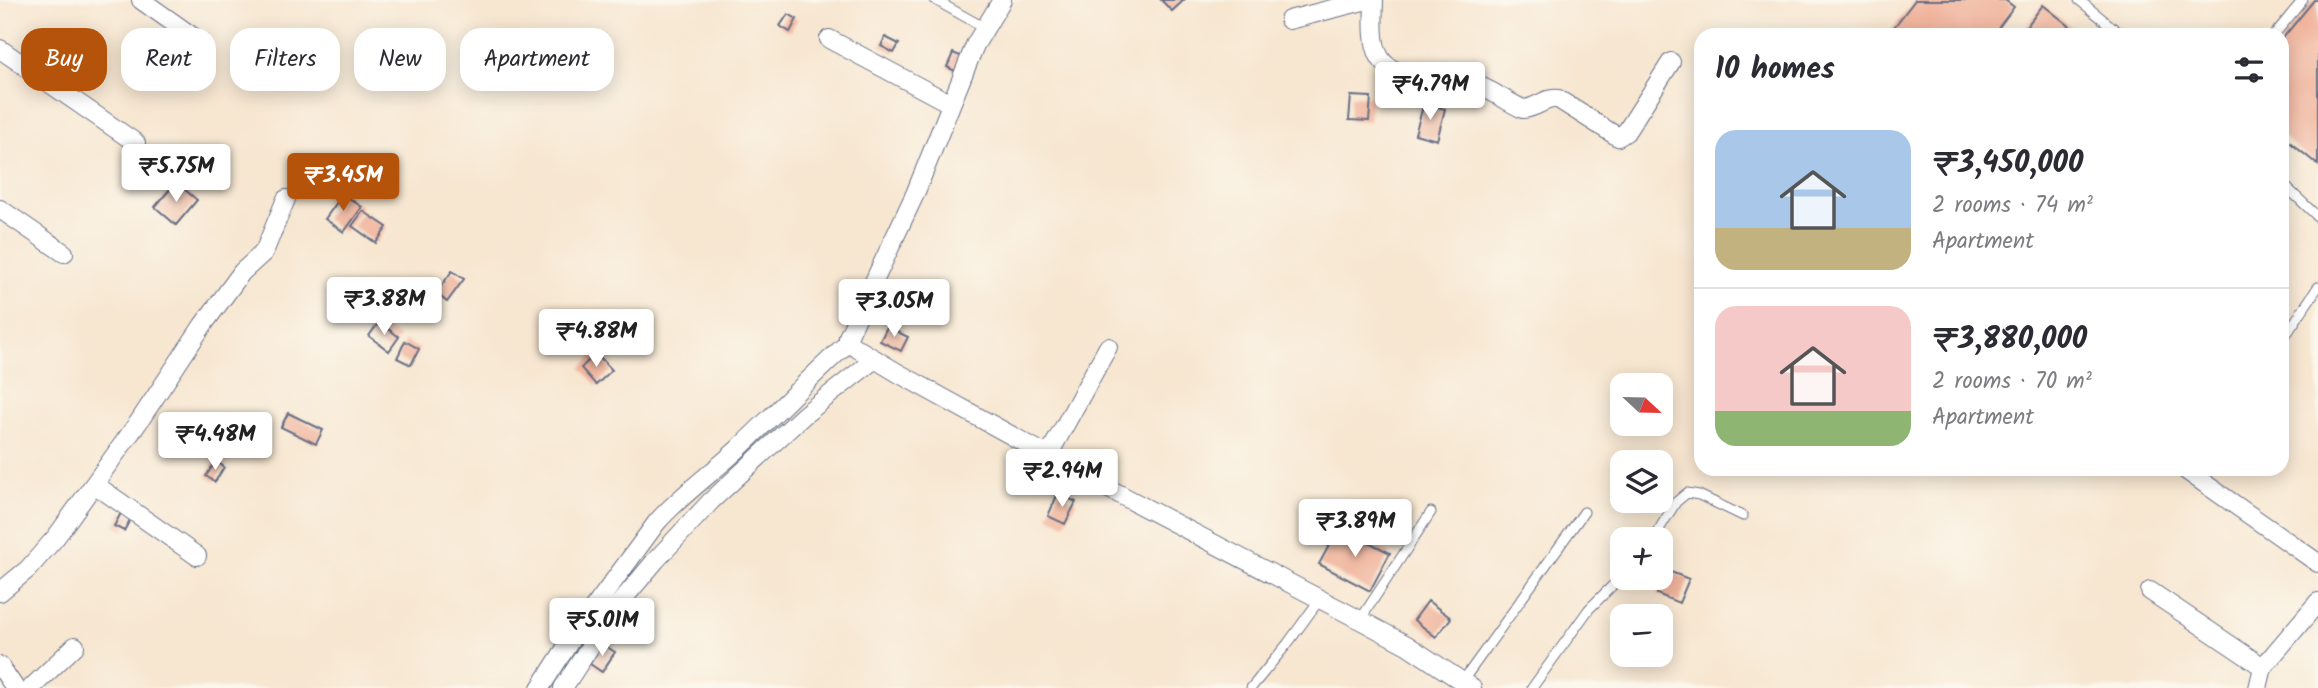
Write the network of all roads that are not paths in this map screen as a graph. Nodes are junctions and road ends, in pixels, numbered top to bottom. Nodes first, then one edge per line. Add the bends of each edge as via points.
1 (141, 0) edge
2 (935, 0) edge
3 (1002, 0) edge
4 (1367, 0) edge
5 (1374, 0) edge
6 (2079, 0) edge
7 (2303, 0) edge
8 (1289, 20) dead end
9 (181, 28) edge
10 (985, 28) junction
11 (2113, 28) edge
12 (2280, 28) edge
13 (829, 39) dead end
14 (0, 49) edge
15 (1671, 62) dead end
16 (951, 104) junction
17 (136, 143) dead end
18 (2289, 190) edge
19 (286, 198) dead end
20 (0, 209) edge
21 (2318, 217) edge
22 (64, 253) dead end
23 (2318, 286) edge
24 (2289, 330) edge
25 (1108, 347) dead end
26 (860, 350) junction
27 (1048, 456) junction
28 (2194, 476) edge
29 (94, 484) junction
30 (1430, 512) dead end
31 (1584, 512) dead end
32 (1743, 516) dead end
33 (1660, 527) edge
34 (197, 556) dead end
35 (2318, 563) edge
36 (1610, 588) edge
37 (2150, 591) dead end
38 (0, 592) edge
39 (1320, 599) junction
40 (2318, 602) edge
41 (1360, 620) junction
42 (75, 646) dead end
43 (0, 666) edge
44 (2263, 667) junction
45 (1467, 685) edge
46 (15, 688) edge
47 (31, 688) edge
48 (540, 688) edge
49 (563, 688) edge
50 (1251, 688) edge
51 (1532, 688) edge
52 (2258, 688) edge

1 - 9 street
2 - 10 lane
3 - 10 street
4 - 8 street
5 - 15 street via 1376,52 1399,73 1469,82 1523,109 1558,99 1618,137 1626,132
6 - 11 lane
7 - 12 lane
10 - 16 street
13 - 16 street
14 - 17 street
16 - 26 street via 848,337
18 - 21 lane
19 - 29 street via 264,252 242,272
20 - 22 street
23 - 24 lane
25 - 27 street
26 - 27 street
26 - 48 street via 824,364 711,474 668,509
26 - 49 street via 804,415 711,501 656,560 614,610
27 - 39 street
28 - 35 street
29 - 34 street
29 - 38 street via 41,555
30 - 41 lane
31 - 45 lane
32 - 33 lane via 1687,493
36 - 51 lane via 1589,609
37 - 44 street
39 - 41 street
39 - 50 lane
40 - 44 street
41 - 45 street
42 - 47 street
43 - 46 street
44 - 52 street

